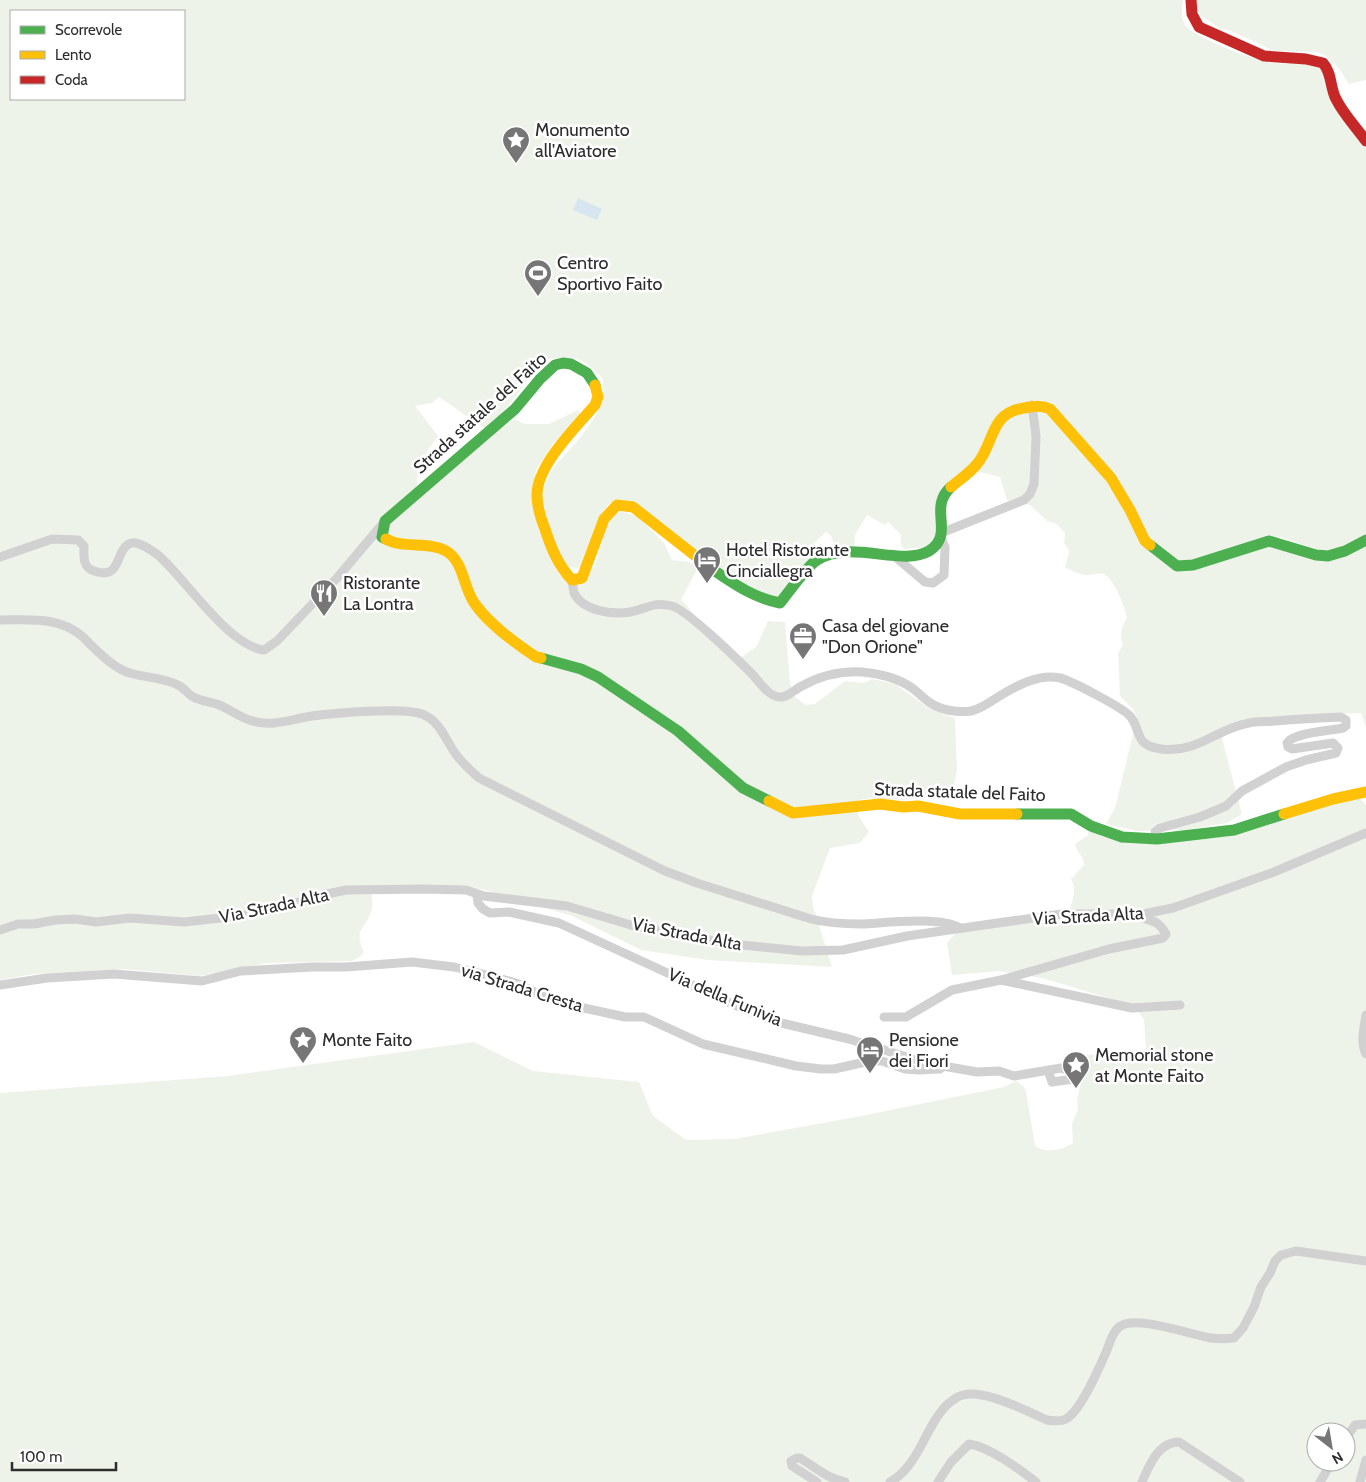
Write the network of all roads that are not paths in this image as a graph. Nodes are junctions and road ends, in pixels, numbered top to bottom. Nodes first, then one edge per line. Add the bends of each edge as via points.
1 (1191, 0) edge
2 (1366, 140) edge
3 (1032, 405) junction
4 (385, 521) junction
5 (941, 535) junction
6 (1366, 540) edge
7 (892, 554) junction
8 (0, 558) edge
9 (572, 580) junction
10 (0, 620) edge
11 (1366, 792) edge
12 (1366, 833) edge
13 (1157, 839) junction
14 (477, 895) junction
15 (1143, 914) junction
16 (960, 928) junction
17 (0, 930) edge
18 (1001, 980) junction
19 (0, 985) edge
20 (1180, 1005) dead end
21 (1366, 1015) edge
22 (884, 1017) dead end
23 (1366, 1054) edge
24 (944, 1066) junction
25 (1048, 1070) dead end
26 (1366, 1262) edge
27 (1366, 1460) edge
28 (817, 1482) edge
29 (845, 1482) edge
30 (890, 1482) edge
31 (938, 1482) edge
32 (1036, 1482) edge
33 (1142, 1482) edge
34 (1240, 1482) edge
35 (1360, 1482) edge

1 - 2 street via 1190,11 1199,27 1264,56 1310,59 1327,66 1333,92
3 - 5 street via 1002,417 977,464 940,498
3 - 5 street via 1036,436 1034,484 1030,494 1024,500
3 - 6 street via 1050,409 1066,426 1111,478 1145,541 1177,566 1194,565 1269,541 1322,556 1342,552
4 - 8 street via 337,578 277,641 264,650 252,647 221,623 170,565 135,542 122,550 114,568 103,573 87,568 84,546 78,540 52,539
4 - 9 street, Strada statale del Faito via 515,409 555,366 571,364 581,368 593,380 598,397 595,405 547,463 537,495 550,546
4 - 13 street, Strada statale del Faito via 382,536 386,540 438,548 453,557 475,604 509,639 536,657 598,677 678,731 744,788 793,813 880,804 918,806 960,814 1071,814 1091,826 1122,837
5 - 7 street via 936,547 926,553
5 - 7 street via 945,547 944,575 933,583 926,582
7 - 9 street via 832,552 820,556 785,599 771,604 730,582 633,507 617,505 608,510 588,568 582,578
9 - 13 street via 573,592 581,603 594,609 629,612 657,603 675,606 779,697 837,673 862,672 892,678 942,709 971,711 1035,679 1050,677 1062,679 1119,708 1131,717 1138,737 1149,746 1162,749 1202,743 1247,723 1341,717 1346,720 1343,728 1311,733 1287,743 1290,749 1333,743 1338,748 1336,753 1286,767 1242,791 1226,806 1160,828 1155,832
10 - 16 street via 66,625 118,668 180,686 193,697 221,705 251,721 269,724 312,716 394,711 421,713 431,718 454,752 479,778 665,871 823,922 934,922 951,923
11 - 13 street, Strada statale del Faito via 1234,830
12 - 15 street, Via Strada Alta via 1274,872 1173,908
14 - 16 street, Via Strada Alta via 568,906 631,925 702,939 802,952 843,950
14 - 17 street, Via Strada Alta via 466,890 358,889 239,916 184,922 130,918 96,922 68,919 18,924
14 - 24 street, Via della Funivia via 478,903 490,913 509,912 559,924 773,1021
15 - 16 street, Via Strada Alta via 1061,914
15 - 18 street via 1162,927 1166,934 1163,938 1110,949
18 - 20 street via 1132,1008
18 - 22 street via 952,990 906,1017
19 - 24 street, via Strada Cresta via 114,974 202,981 241,972 412,962 495,977 561,1003 625,1017 644,1017 704,1044 796,1066 821,1070 882,1060 919,1070
21 - 23 street via 1363,1034
24 - 25 street, Via della Funivia via 977,1072 999,1071 1014,1076
26 - 30 street via 1296,1251 1281,1255 1261,1287 1243,1328 1234,1338 1210,1338 1133,1322 1124,1324 1114,1332 1087,1392 1065,1419 1047,1420 990,1397 957,1396 940,1415 912,1462
27 - 35 street
28 - 29 street via 792,1466 791,1461 800,1458 821,1473
31 - 32 street via 969,1444 999,1457
33 - 34 street via 1153,1458 1171,1442 1178,1442

